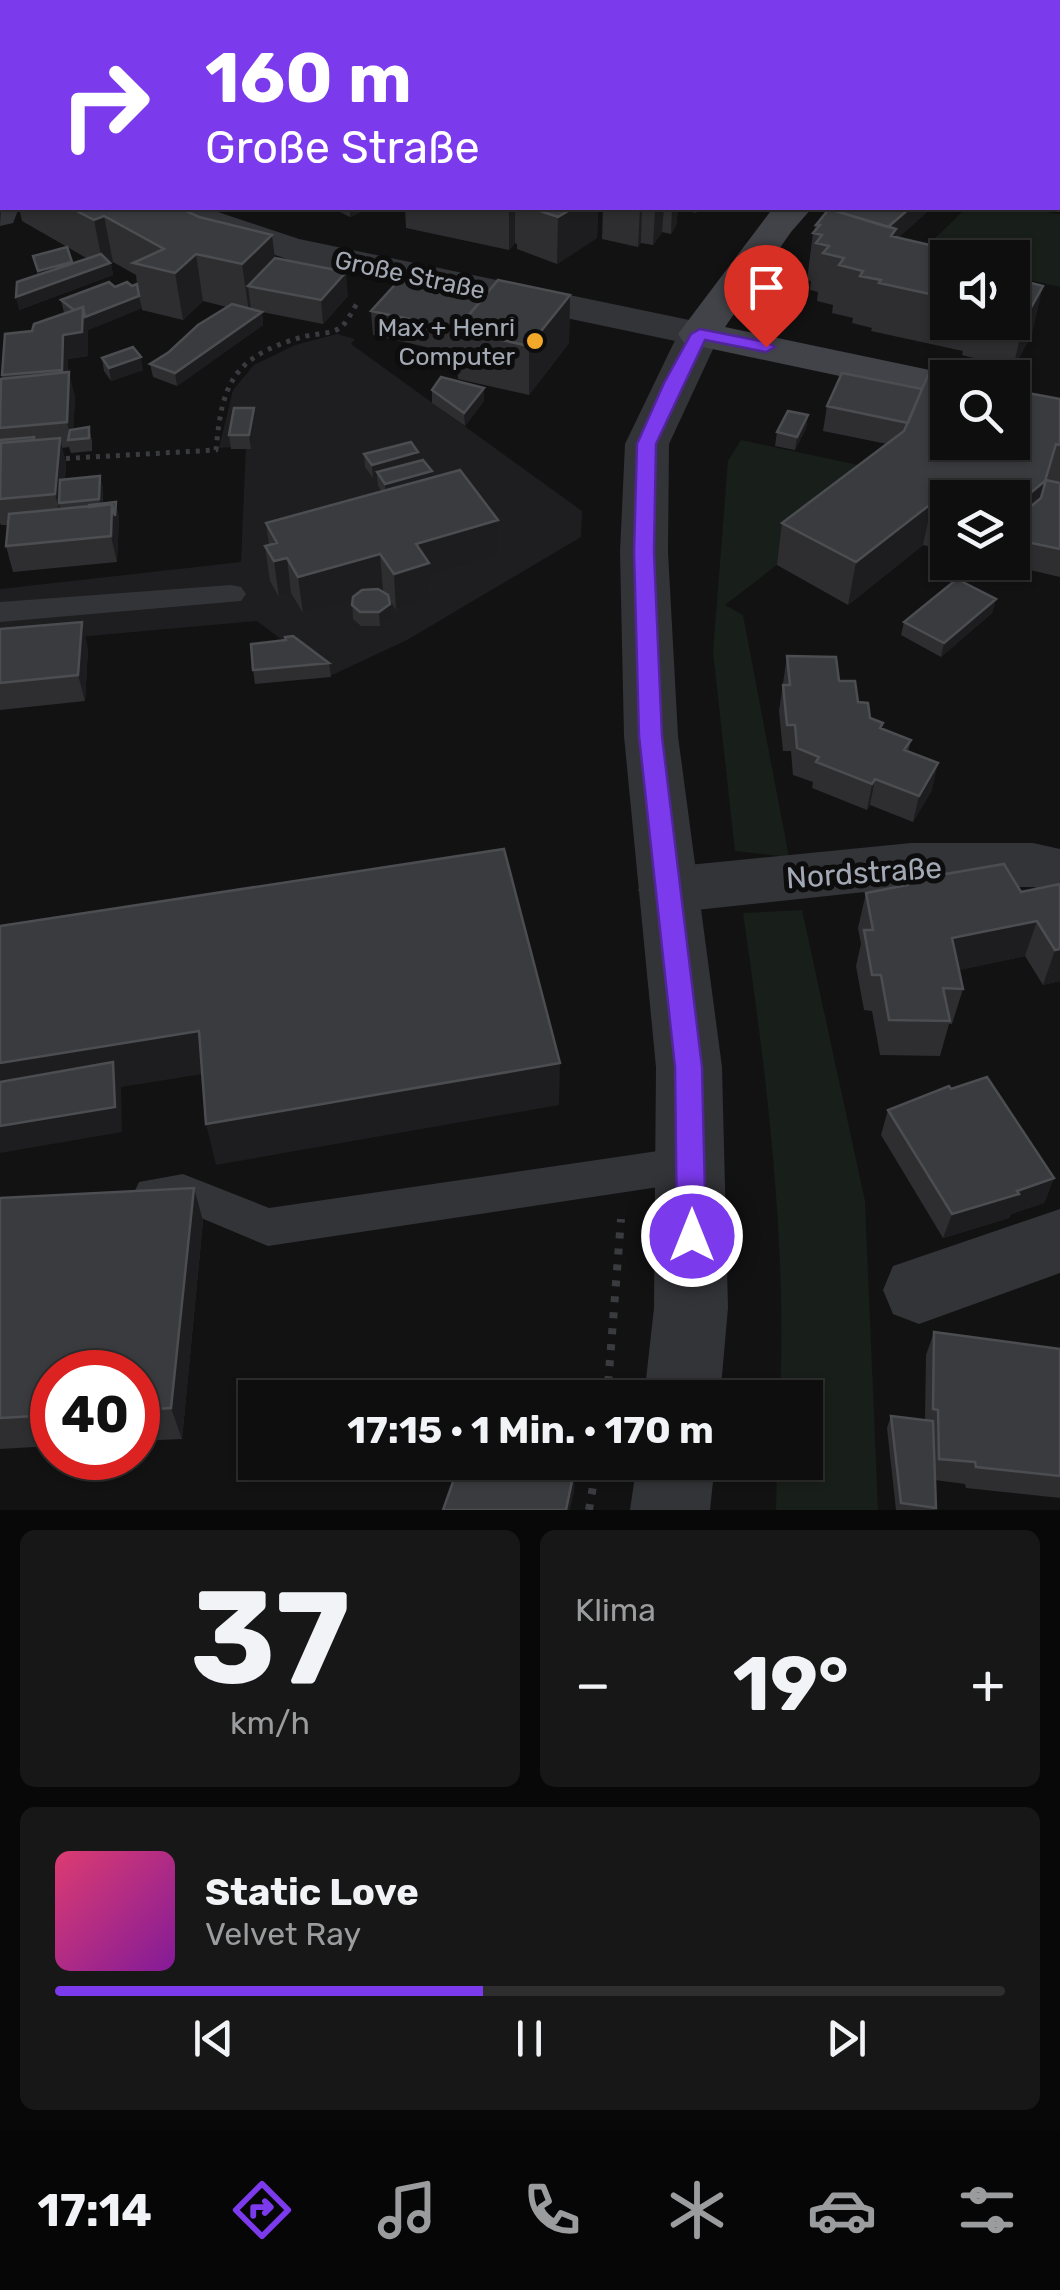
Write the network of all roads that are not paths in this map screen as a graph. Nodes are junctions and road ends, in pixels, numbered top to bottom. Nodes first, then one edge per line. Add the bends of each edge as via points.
1 (177, 210) edge
2 (792, 210) edge
3 (700, 334) junction
4 (930, 382) edge
5 (231, 594) dead end
6 (0, 612) edge
7 (1060, 870) edge
8 (668, 890) junction
9 (692, 1164) junction
10 (110, 1200) edge
11 (1060, 1242) edge
12 (920, 1290) dead end
13 (684, 1380) edge
14 (674, 1480) edge
15 (670, 1510) edge

1 - 3 street, Große Straße via 290,250
2 - 3 main road
3 - 4 main road, Große Straße
3 - 8 street via 647,444 650,736
5 - 6 lane
7 - 8 street, Nordstraße via 911,865
8 - 9 street via 689,1067
9 - 10 lane via 268,1227 183,1192
9 - 13 street
11 - 12 street
14 - 15 street

